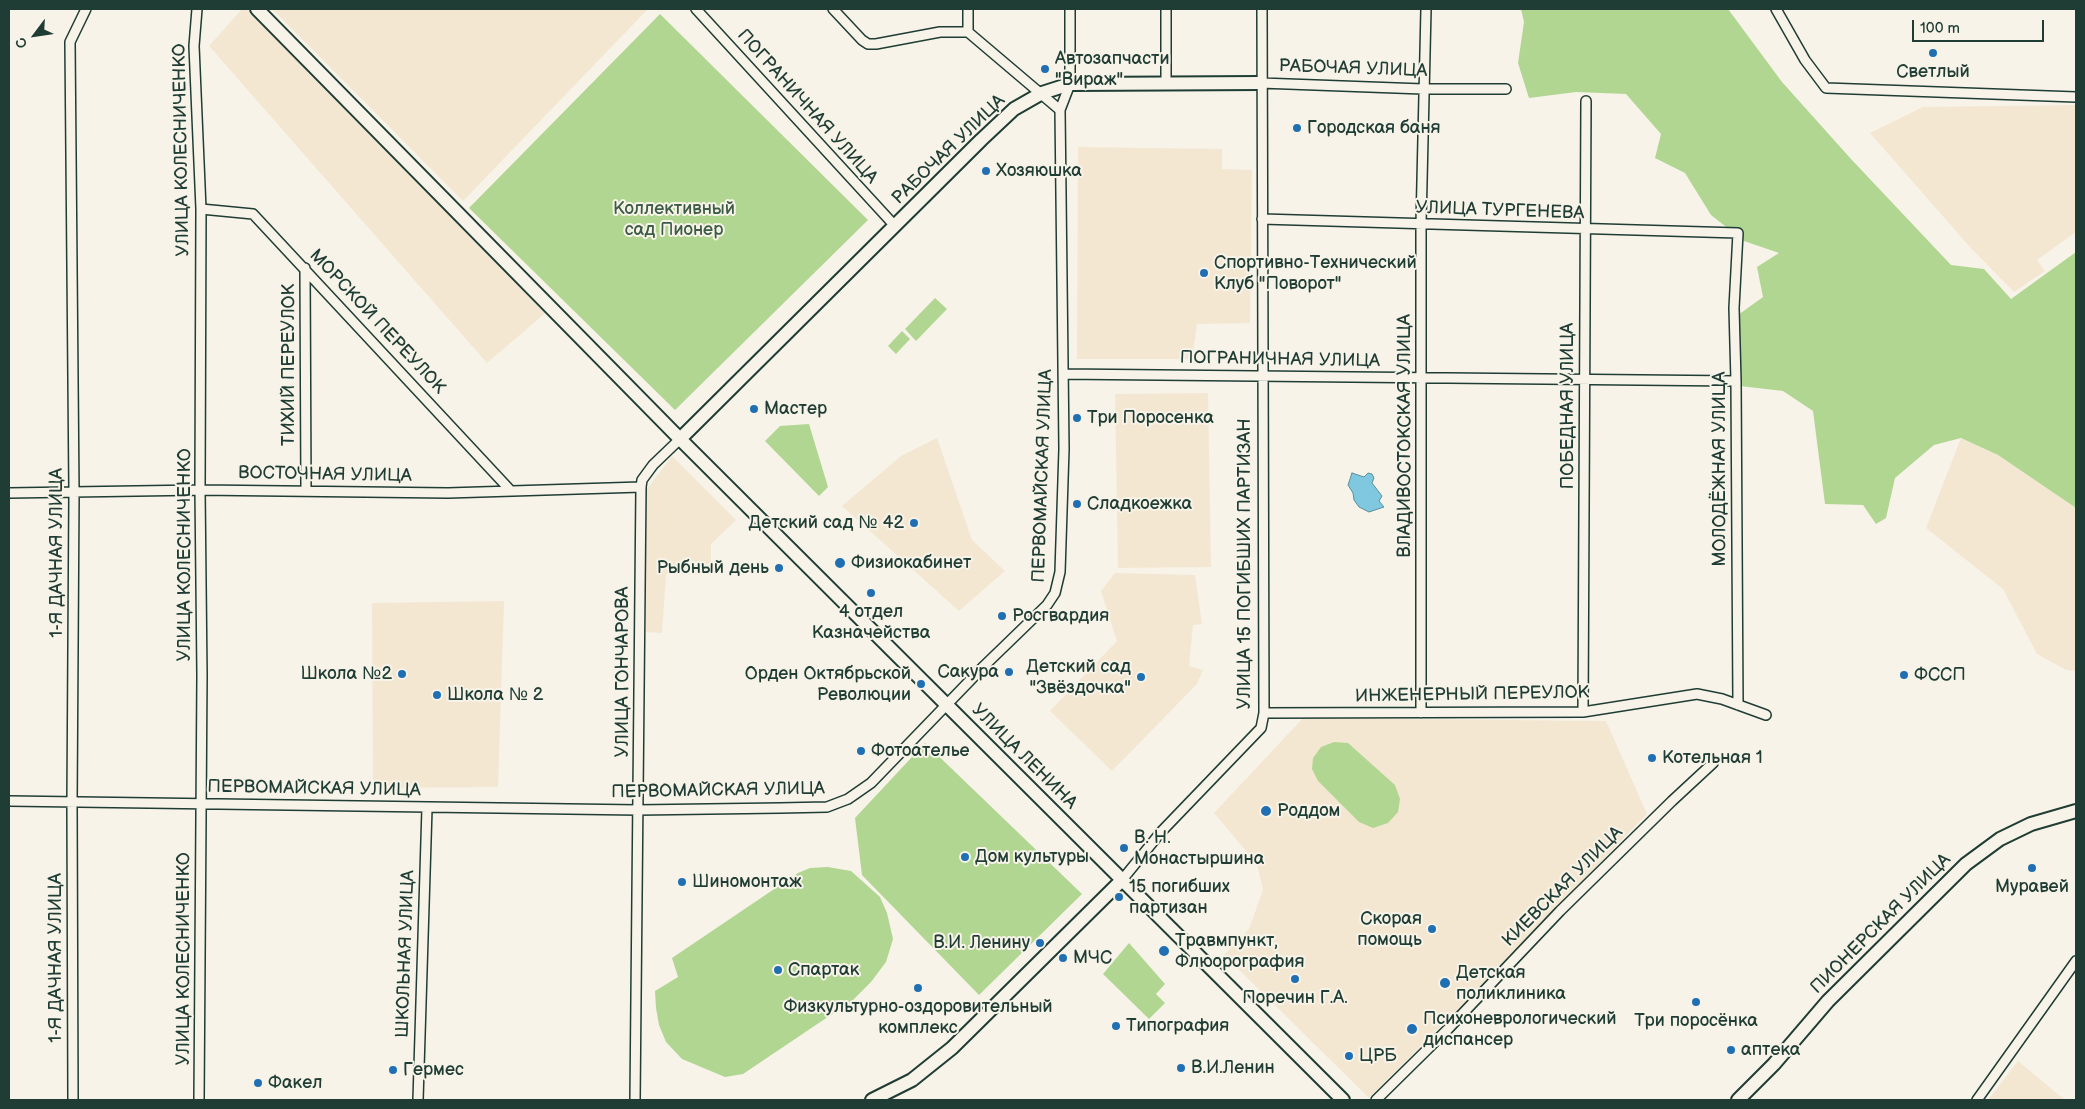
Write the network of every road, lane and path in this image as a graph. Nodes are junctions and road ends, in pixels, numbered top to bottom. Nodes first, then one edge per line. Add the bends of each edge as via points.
1 (86, 9) edge
2 (197, 9) edge
3 (257, 9) edge
4 (696, 9) edge
5 (833, 9) edge
6 (968, 9) edge
7 (1070, 9) edge
8 (1166, 9) edge
9 (1262, 9) edge
10 (1426, 9) edge
11 (1776, 9) edge
12 (968, 32) junction
13 (1262, 83) junction
14 (1070, 84) junction
15 (1166, 84) junction
16 (1423, 89) junction
17 (1506, 89) dead end
18 (1042, 93) junction
19 (2076, 97) edge
20 (1586, 101) dead end
21 (1060, 110) junction
22 (201, 209) junction
23 (1262, 219) junction
24 (1421, 224) junction
25 (895, 226) junction
26 (1585, 230) junction
27 (1738, 233) joint
28 (305, 268) junction
29 (1063, 374) junction
30 (1263, 377) junction
31 (1421, 378) junction
32 (1585, 378) junction
33 (1736, 381) junction
34 (680, 439) junction
35 (640, 487) junction
36 (200, 490) junction
37 (306, 491) junction
38 (511, 491) junction
39 (74, 492) junction
40 (9, 493) edge
41 (947, 705) junction
42 (1738, 705) junction
43 (1584, 712) junction
44 (1264, 713) junction
45 (1421, 713) junction
46 (1766, 715) dead end
47 (1713, 763) dead end
48 (9, 801) edge
49 (72, 803) junction
50 (201, 803) junction
51 (427, 808) junction
52 (638, 810) junction
53 (2076, 811) edge
54 (1122, 880) junction
55 (2076, 961) edge
56 (73, 1100) edge
57 (199, 1100) edge
58 (418, 1100) edge
59 (635, 1100) edge
60 (872, 1100) edge
61 (1343, 1100) edge
62 (1376, 1100) edge
63 (1738, 1100) edge
64 (1977, 1100) edge

1 - 39 street, 1-Я ДАЧНАЯ УЛИЦА via 70,42
2 - 22 street, УЛИЦА КОЛЕСНИЧЕНКО via 194,46
3 - 34 main road, УЛИЦА ЛЕНИНА
4 - 25 street, ПОГРАНИЧНАЯ УЛИЦА
5 - 12 street via 868,44 940,32
6 - 12 street
7 - 14 street, ПЕРВОМАЙСКАЯ УЛИЦА
8 - 15 street
9 - 13 street, УЛИЦА 15 ПОГИБШИХ ПАРТИЗАН
10 - 16 street, ВЛАДИВОСТОКСКАЯ УЛИЦА
11 - 19 street via 1805,60 1826,88
12 - 18 street
13 - 15 main road, РАБОЧАЯ УЛИЦА
13 - 16 street, РАБОЧАЯ УЛИЦА
13 - 23 street, УЛИЦА 15 ПОГИБШИХ ПАРТИЗАН
14 - 15 main road, РАБОЧАЯ УЛИЦА
14 - 18 main road, РАБОЧАЯ УЛИЦА
14 - 21 street, ПЕРВОМАЙСКАЯ УЛИЦА
16 - 17 street, РАБОЧАЯ УЛИЦА
16 - 24 street, ВЛАДИВОСТОКСКАЯ УЛИЦА
18 - 21 street
18 - 25 main road, РАБОЧАЯ УЛИЦА via 1014,109
20 - 26 street, ПОБЕДНАЯ УЛИЦА
21 - 29 street, ПЕРВОМАЙСКАЯ УЛИЦА
22 - 28 street, МОРСКОЙ ПЕРЕУЛОК via 252,214
22 - 36 street, УЛИЦА КОЛЕСНИЧЕНКО
23 - 24 street, УЛИЦА ТУРГЕНЕВА
23 - 30 street, УЛИЦА 15 ПОГИБШИХ ПАРТИЗАН
24 - 26 street, УЛИЦА ТУРГЕНЕВА
24 - 31 street, ВЛАДИВОСТОКСКАЯ УЛИЦА
25 - 34 main road, РАБОЧАЯ УЛИЦА
26 - 27 street, УЛИЦА ТУРГЕНЕВА
26 - 32 street, ПОБЕДНАЯ УЛИЦА
27 - 33 street, МОЛОДЁЖНАЯ УЛИЦА via 1734,308
28 - 37 street, ТИХИЙ ПЕРЕУЛОК
28 - 38 street, МОРСКОЙ ПЕРЕУЛОК
29 - 30 street, ПОГРАНИЧНАЯ УЛИЦА
29 - 41 street, ПЕРВОМАЙСКАЯ УЛИЦА via 1064,449 1060,572 1056,593
30 - 31 street, ПОГРАНИЧНАЯ УЛИЦА
30 - 44 street, УЛИЦА 15 ПОГИБШИХ ПАРТИЗАН
31 - 32 street, ПОГРАНИЧНАЯ УЛИЦА
31 - 45 street, ВЛАДИВОСТОКСКАЯ УЛИЦА
32 - 33 street, ПОГРАНИЧНАЯ УЛИЦА
32 - 43 street, ПОБЕДНАЯ УЛИЦА
33 - 42 street, МОЛОДЁЖНАЯ УЛИЦА
34 - 35 street via 653,465
34 - 41 main road, УЛИЦА ЛЕНИНА
35 - 38 street, ВОСТОЧНАЯ УЛИЦА
35 - 52 street, УЛИЦА ГОНЧАРОВА
36 - 37 street, ВОСТОЧНАЯ УЛИЦА
36 - 39 street, ВОСТОЧНАЯ УЛИЦА
36 - 50 street, УЛИЦА КОЛЕСНИЧЕНКО
37 - 38 street, ВОСТОЧНАЯ УЛИЦА
39 - 40 street, ВОСТОЧНАЯ УЛИЦА
39 - 49 street, 1-Я ДАЧНАЯ УЛИЦА
41 - 52 street, ПЕРВОМАЙСКАЯ УЛИЦА via 871,783 848,800 827,807
41 - 54 main road, УЛИЦА ЛЕНИНА
42 - 43 street, ИНЖЕНЕРНЫЙ ПЕРЕУЛОК via 1697,694
42 - 46 street, ИНЖЕНЕРНЫЙ ПЕРЕУЛОК
43 - 45 street, ИНЖЕНЕРНЫЙ ПЕРЕУЛОК
44 - 45 street, ИНЖЕНЕРНЫЙ ПЕРЕУЛОК
44 - 54 street, УЛИЦА 15 ПОГИБШИХ ПАРТИЗАН via 1261,728 1161,832
47 - 62 street, КИЕВСКАЯ УЛИЦА via 1567,904
48 - 49 street, ПЕРВОМАЙСКАЯ УЛИЦА
49 - 50 street, ПЕРВОМАЙСКАЯ УЛИЦА
49 - 56 street, 1-Я ДАЧНАЯ УЛИЦА
50 - 51 street, ПЕРВОМАЙСКАЯ УЛИЦА
50 - 57 street, УЛИЦА КОЛЕСНИЧЕНКО
51 - 52 street, ПЕРВОМАЙСКАЯ УЛИЦА
51 - 58 street, ШКОЛЬНАЯ УЛИЦА
52 - 59 street, УЛИЦА ГОНЧАРОВА
53 - 63 main road, ПИОНЕРСКАЯ УЛИЦА via 2031,824 2000,839 1966,864 1828,1002
54 - 60 main road, УЛИЦА 15 ПОГИБШИХ ПАРТИЗАН via 952,1048 912,1080
54 - 61 main road, УЛИЦА ЛЕНИНА
55 - 64 street

